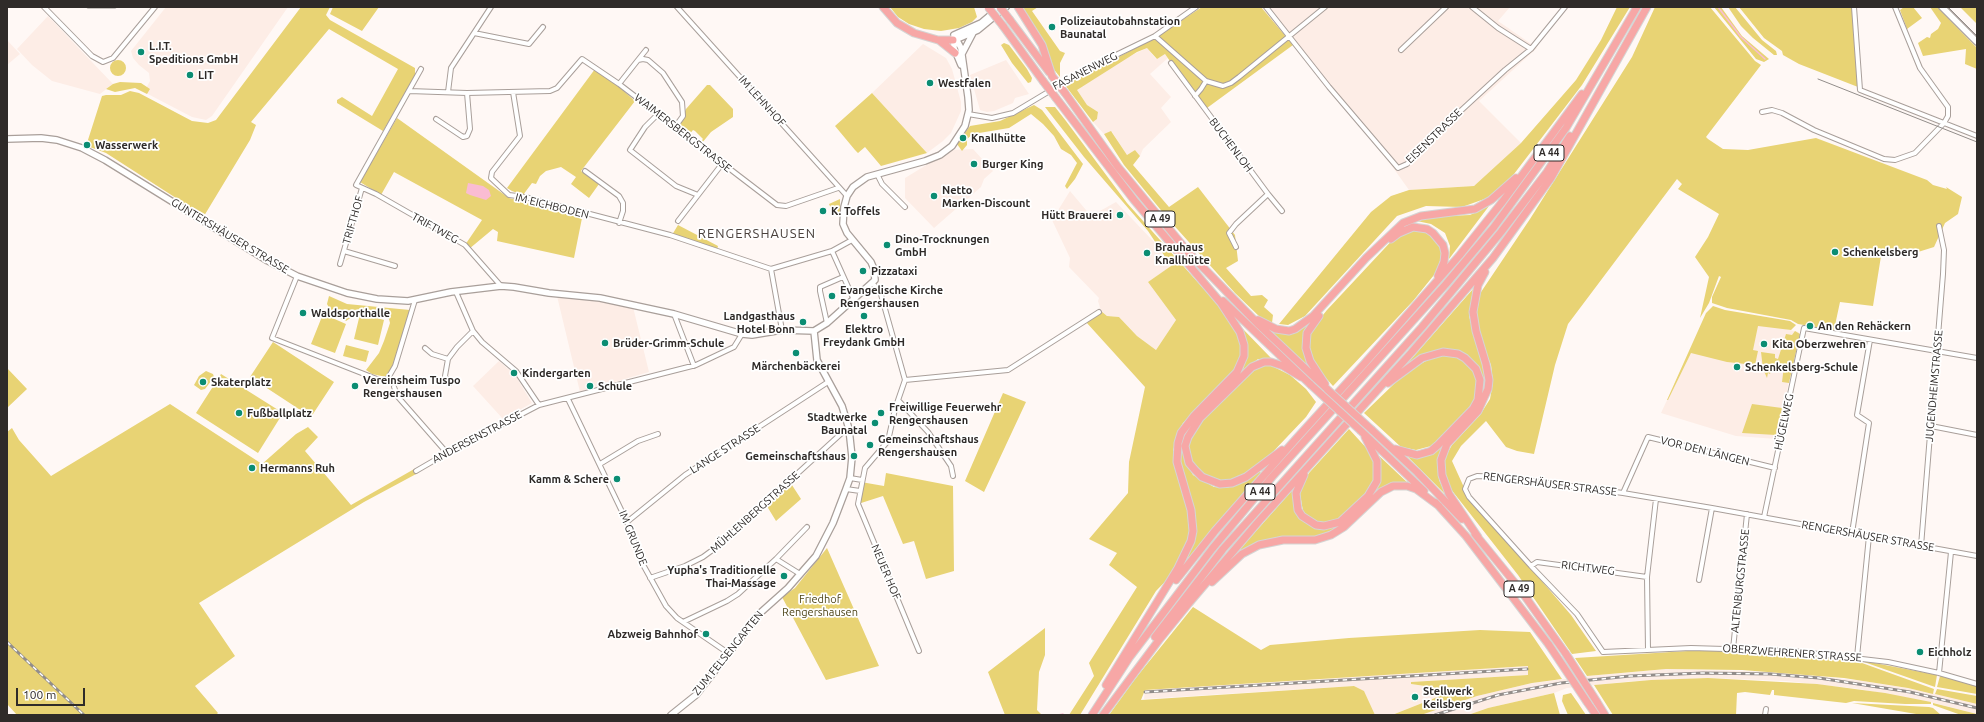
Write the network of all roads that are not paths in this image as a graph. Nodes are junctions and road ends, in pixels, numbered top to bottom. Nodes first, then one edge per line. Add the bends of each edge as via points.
1 (44, 7) edge
2 (155, 7) edge
3 (491, 7) edge
4 (677, 7) edge
5 (883, 7) edge
6 (988, 7) edge
7 (1000, 7) edge
8 (1006, 7) edge
9 (1018, 7) edge
10 (1196, 7) edge
11 (1266, 7) edge
12 (1325, 7) edge
13 (1446, 7) edge
14 (1472, 7) edge
15 (1565, 7) edge
16 (1636, 7) edge
17 (1647, 7) edge
18 (1854, 7) edge
19 (1895, 7) edge
20 (1942, 7) edge
21 (542, 27) dead end
22 (474, 33) junction
23 (973, 33) junction
24 (1155, 36) junction
25 (927, 37) junction
26 (1290, 37) junction
27 (955, 38) junction
28 (938, 40) junction
29 (1977, 42) edge
30 (1531, 49) junction
31 (646, 50) dead end
32 (1401, 50) dead end
33 (958, 54) junction
34 (638, 60) junction
35 (1171, 63) dead end
36 (422, 69) dead end
37 (1598, 74) junction
38 (1052, 76) junction
39 (1206, 81) junction
40 (619, 84) junction
41 (409, 91) junction
42 (448, 92) junction
43 (513, 92) junction
44 (467, 93) junction
45 (1194, 96) junction
46 (1595, 99) junction
47 (1762, 112) dead end
48 (658, 114) junction
49 (968, 114) junction
50 (436, 119) dead end
51 (1944, 123) junction
52 (675, 127) junction
53 (1977, 136) edge
54 (7, 139) edge
55 (722, 164) junction
56 (1531, 164) junction
57 (585, 171) dead end
58 (878, 174) junction
59 (362, 188) junction
60 (838, 188) junction
61 (1268, 194) junction
62 (698, 195) junction
63 (847, 196) junction
64 (905, 206) dead end
65 (1282, 211) dead end
66 (678, 221) dead end
67 (619, 223) junction
68 (1939, 226) dead end
69 (852, 240) junction
70 (1236, 246) dead end
71 (344, 251) junction
72 (832, 251) junction
73 (1493, 258) junction
74 (340, 264) dead end
75 (395, 266) dead end
76 (771, 269) junction
77 (297, 276) junction
78 (844, 276) junction
79 (1205, 282) junction
80 (873, 284) junction
81 (502, 286) junction
82 (1430, 290) junction
83 (456, 292) junction
84 (415, 300) junction
85 (854, 300) junction
86 (1234, 300) junction
87 (1099, 312) dead end
88 (674, 314) junction
89 (828, 323) junction
90 (782, 330) junction
91 (473, 331) junction
92 (814, 331) junction
93 (742, 334) junction
94 (1870, 340) junction
95 (425, 348) dead end
96 (1937, 351) junction
97 (1977, 358) edge
98 (448, 359) junction
99 (694, 366) junction
100 (1301, 377) junction
101 (1319, 378) junction
102 (905, 380) junction
103 (828, 382) junction
104 (449, 384) dead end
105 (394, 387) dead end
106 (1370, 398) junction
107 (568, 399) junction
108 (898, 401) junction
109 (539, 405) junction
110 (1930, 426) junction
111 (849, 429) junction
112 (658, 434) dead end
113 (1366, 434) junction
114 (1977, 435) edge
115 (1295, 440) junction
116 (1391, 448) junction
117 (447, 453) junction
118 (1315, 458) junction
119 (600, 464) junction
120 (1775, 468) junction
121 (416, 471) dead end
122 (953, 476) dead end
123 (850, 478) junction
124 (862, 480) junction
125 (846, 489) junction
126 (860, 492) junction
127 (1623, 493) junction
128 (1656, 499) junction
129 (1439, 506) junction
130 (1712, 508) junction
131 (1747, 514) junction
132 (1764, 517) junction
133 (628, 522) junction
134 (807, 527) dead end
135 (1852, 533) junction
136 (1870, 536) junction
137 (1478, 537) junction
138 (1921, 546) junction
139 (1951, 552) junction
140 (1977, 556) edge
141 (776, 559) junction
142 (1531, 566) junction
143 (800, 574) junction
144 (1646, 577) junction
145 (650, 578) junction
146 (1698, 580) dead end
147 (1189, 603) junction
148 (1155, 608) junction
149 (683, 622) junction
150 (1733, 649) junction
151 (1648, 650) junction
152 (920, 651) dead end
153 (1603, 652) joint
154 (728, 653) junction
155 (1856, 657) junction
156 (1939, 673) junction
157 (1977, 684) edge
158 (1766, 709) dead end
159 (671, 715) edge
160 (1091, 715) edge
161 (1102, 715) edge
162 (1596, 715) edge
163 (1605, 715) edge
164 (1765, 715) edge

1 - 2 street via 92,56 103,62 113,58
3 - 22 street
4 - 60 street, IM LEHNHOF
5 - 25 highway via 902,27
6 - 79 highway, A 49, bridge via 1134,200
7 - 27 street via 981,23
7 - 38 highway, A 49, bridge
8 - 23 street
9 - 38 highway via 1042,45
10 - 24 street, FASANENWEG
11 - 26 street, EISENSTRASSE
12 - 26 street
13 - 32 street
14 - 30 street via 1498,28
15 - 30 street, EISENSTRASSE
16 - 37 highway, A 44
17 - 46 highway, A 44
18 - 51 street via 1860,90
19 - 51 street via 1920,68 1948,107 1948,116
20 - 29 street
21 - 22 street via 529,44
22 - 42 street via 451,68
23 - 27 street
23 - 33 street
24 - 39 street
24 - 49 street, FASANENWEG via 1083,71 1013,113 992,118
25 - 27 highway
25 - 28 highway
26 - 30 street, EISENSTRASSE via 1398,168 1407,164 1466,105
26 - 39 street via 1231,83 1223,86
27 - 28 highway
27 - 33 street
28 - 33 highway
31 - 34 street
33 - 49 street via 968,97
34 - 40 street
34 - 52 street via 648,60 663,73 682,102 683,116
35 - 45 street, BUCHENLOH
36 - 41 street
37 - 56 highway
37 - 160 highway, A 44 via 1566,128 1494,227 1272,477 1212,549 1129,658
38 - 86 highway, A 49, bridge via 1144,200 1189,253
39 - 45 street
40 - 43 street, WAIMERSBERGSTRASSE via 582,59 557,88 550,91
40 - 48 street, WAIMERSBERGSTRASSE
41 - 42 street
41 - 59 street, TRIFTWEG via 356,185
42 - 44 street
43 - 44 street
43 - 67 street, IM EICHBODEN via 520,136 492,172 491,178 509,196 525,197
44 - 50 street via 470,128 467,136 463,137
45 - 61 street, BUCHENLOH
46 - 73 highway via 1551,178
46 - 161 highway, A 44 via 1547,172 1501,232 1422,327 1223,549 1143,654
47 - 51 street via 1772,110 1782,113 1814,130 1890,160 1903,159 1914,153
48 - 52 street, WAIMERSBERGSTRASSE
48 - 62 street via 645,127 630,150 676,186
49 - 58 street via 963,130 949,149 925,161
51 - 53 street
52 - 55 street, WAIMERSBERGSTRASSE
54 - 77 street, GUNTERSHÄUSER STRASSE via 41,138 82,148
55 - 60 street, WAIMERSBERGSTRASSE via 777,205 786,206
55 - 62 street
56 - 82 highway
56 - 86 highway via 1502,192 1484,205 1467,211 1421,216 1403,223 1366,258 1313,316 1295,329 1283,331 1262,323
57 - 67 street via 619,196 622,202
58 - 63 street via 861,181
58 - 64 street via 882,184
59 - 71 street, TRIFTHOF
59 - 81 street, TRIFTWEG via 465,245
60 - 63 street, IM LEHNHOF
61 - 65 street, BUCHENLOH
61 - 70 street via 1229,233
62 - 66 street
63 - 69 street via 842,215 843,224
67 - 76 street, IM EICHBODEN via 670,235
68 - 96 street, JUGENDHEIMSTRASSE via 1944,253
69 - 72 street
69 - 80 street via 871,262 876,280
71 - 74 street, TRIFTHOF
71 - 75 street, TRIFTHOF
72 - 76 street
72 - 78 street
73 - 106 highway
73 - 137 highway via 1478,285 1472,312 1486,364 1488,389 1478,411 1447,444 1441,460 1442,476 1449,494
76 - 90 street
77 - 84 street, GUNTERSHÄUSER STRASSE via 347,293
77 - 84 street via 272,338 382,381 388,378 395,366
78 - 85 street
78 - 89 street via 820,287
79 - 100 highway, A 49
79 - 148 highway via 1240,332 1244,356 1236,372 1181,433 1177,462 1191,510 1193,531 1186,554
80 - 85 street
80 - 102 street via 880,291
81 - 83 street, GUNTERSHÄUSER STRASSE
81 - 88 street, GUNTERSHÄUSER STRASSE via 600,298
82 - 101 highway via 1442,270 1443,245 1438,237 1427,229 1405,229 1391,239 1310,327 1306,348
82 - 115 highway
83 - 84 street, GUNTERSHÄUSER STRASSE
83 - 91 street
85 - 89 street
86 - 101 highway, A 49
87 - 102 street via 1008,370
88 - 93 street, GUNTERSHÄUSER STRASSE
88 - 99 street
89 - 92 street
90 - 92 street, GUNTERSHÄUSER STRASSE
90 - 93 street, GUNTERSHÄUSER STRASSE
91 - 98 street
91 - 109 street via 516,371
92 - 103 street, ZUM FELSENGARTEN via 817,360
93 - 99 street, ANDERSENSTRASSE via 734,347
94 - 96 street
94 - 120 street, HÜGELWEG via 1804,328
94 - 135 street via 1857,415 1870,423
95 - 98 street via 432,354
96 - 97 street
96 - 110 street, JUGENDHEIMSTRASSE
98 - 104 street via 445,376
99 - 107 street, ANDERSENSTRASSE
100 - 113 highway, A 49, bridge
100 - 115 highway via 1271,362 1252,367 1200,418 1188,436 1185,446 1189,463 1202,477 1220,484 1232,483 1246,477
101 - 113 highway, A 49, bridge
102 - 108 street, NEUER HOF
103 - 111 street, ZUM FELSENGARTEN via 842,406
103 - 133 street, LANGE STRASSE via 685,475
105 - 117 street via 398,397
106 - 116 highway via 1412,365 1435,353 1458,354 1466,358 1476,369 1480,380 1478,400 1473,409 1442,442 1430,451 1417,454
106 - 118 highway
107 - 109 street, ANDERSENSTRASSE
107 - 119 street, IM GRUNDE
108 - 122 street via 928,432 951,466
108 - 124 street, NEUER HOF via 888,441 865,468
109 - 117 street, ANDERSENSTRASSE
110 - 114 street
110 - 138 street, JUGENDHEIMSTRASSE
111 - 123 street, ZUM FELSENGARTEN via 852,457
111 - 145 street, MÜHLENBERGSTRASSE via 718,546 685,566
112 - 119 street via 638,442
113 - 116 highway, A 49
113 - 118 highway via 1377,461 1377,481 1368,496 1347,518 1332,525 1324,526 1309,521 1302,516 1296,502 1300,483
113 - 129 highway, A 49
115 - 148 highway via 1215,531
116 - 137 highway, A 49 via 1435,490
117 - 121 street, ANDERSENSTRASSE
118 - 147 highway
119 - 133 street, IM GRUNDE
120 - 127 street, VOR DEN LÄNGEN via 1648,437
120 - 132 street, HÜGELWEG
123 - 124 street
123 - 125 street, ZUM FELSENGARTEN
124 - 126 street, NEUER HOF
125 - 126 street
125 - 143 street, ZUM FELSENGARTEN via 833,523 816,556
126 - 152 street, NEUER HOF via 858,504
127 - 128 street, RENGERSHÄUSER STRASSE
127 - 142 street, RENGERSHÄUSER STRASSE via 1504,477 1477,476 1469,479 1465,489 1469,496
128 - 130 street, RENGERSHÄUSER STRASSE
128 - 144 street
129 - 147 highway via 1416,489 1400,486 1387,488 1344,527 1331,535 1316,540 1267,542 1251,548
129 - 162 highway, A 49, bridge via 1466,536 1549,645
130 - 131 street, RENGERSHÄUSER STRASSE
130 - 146 street
131 - 132 street, RENGERSHÄUSER STRASSE
131 - 150 street, ALTENBURGSTRASSE
132 - 135 street, RENGERSHÄUSER STRASSE
133 - 145 street, IM GRUNDE via 641,561
134 - 141 street
135 - 136 street, RENGERSHÄUSER STRASSE
136 - 138 street, RENGERSHÄUSER STRASSE
136 - 155 street
137 - 163 highway, A 49, bridge via 1519,588
138 - 139 street, RENGERSHÄUSER STRASSE
139 - 140 street, RENGERSHÄUSER STRASSE
139 - 156 street
141 - 143 street
141 - 149 street via 732,598
142 - 144 street, RICHTWEG via 1538,562
142 - 153 street, RENGERSHÄUSER STRASSE via 1577,614
143 - 154 street, ZUM FELSENGARTEN via 759,614
144 - 151 street
145 - 149 street, IM GRUNDE via 666,606
147 - 161 highway
148 - 160 highway via 1108,680
149 - 154 street, IM GRUNDE
150 - 151 street, OBERZWEHRENER STRASSE
150 - 155 street, OBERZWEHRENER STRASSE
151 - 153 street, OBERZWEHRENER STRASSE
154 - 159 street, ZUM FELSENGARTEN via 696,694
155 - 156 street, OBERZWEHRENER STRASSE
156 - 157 street, OBERZWEHRENER STRASSE
158 - 164 street

